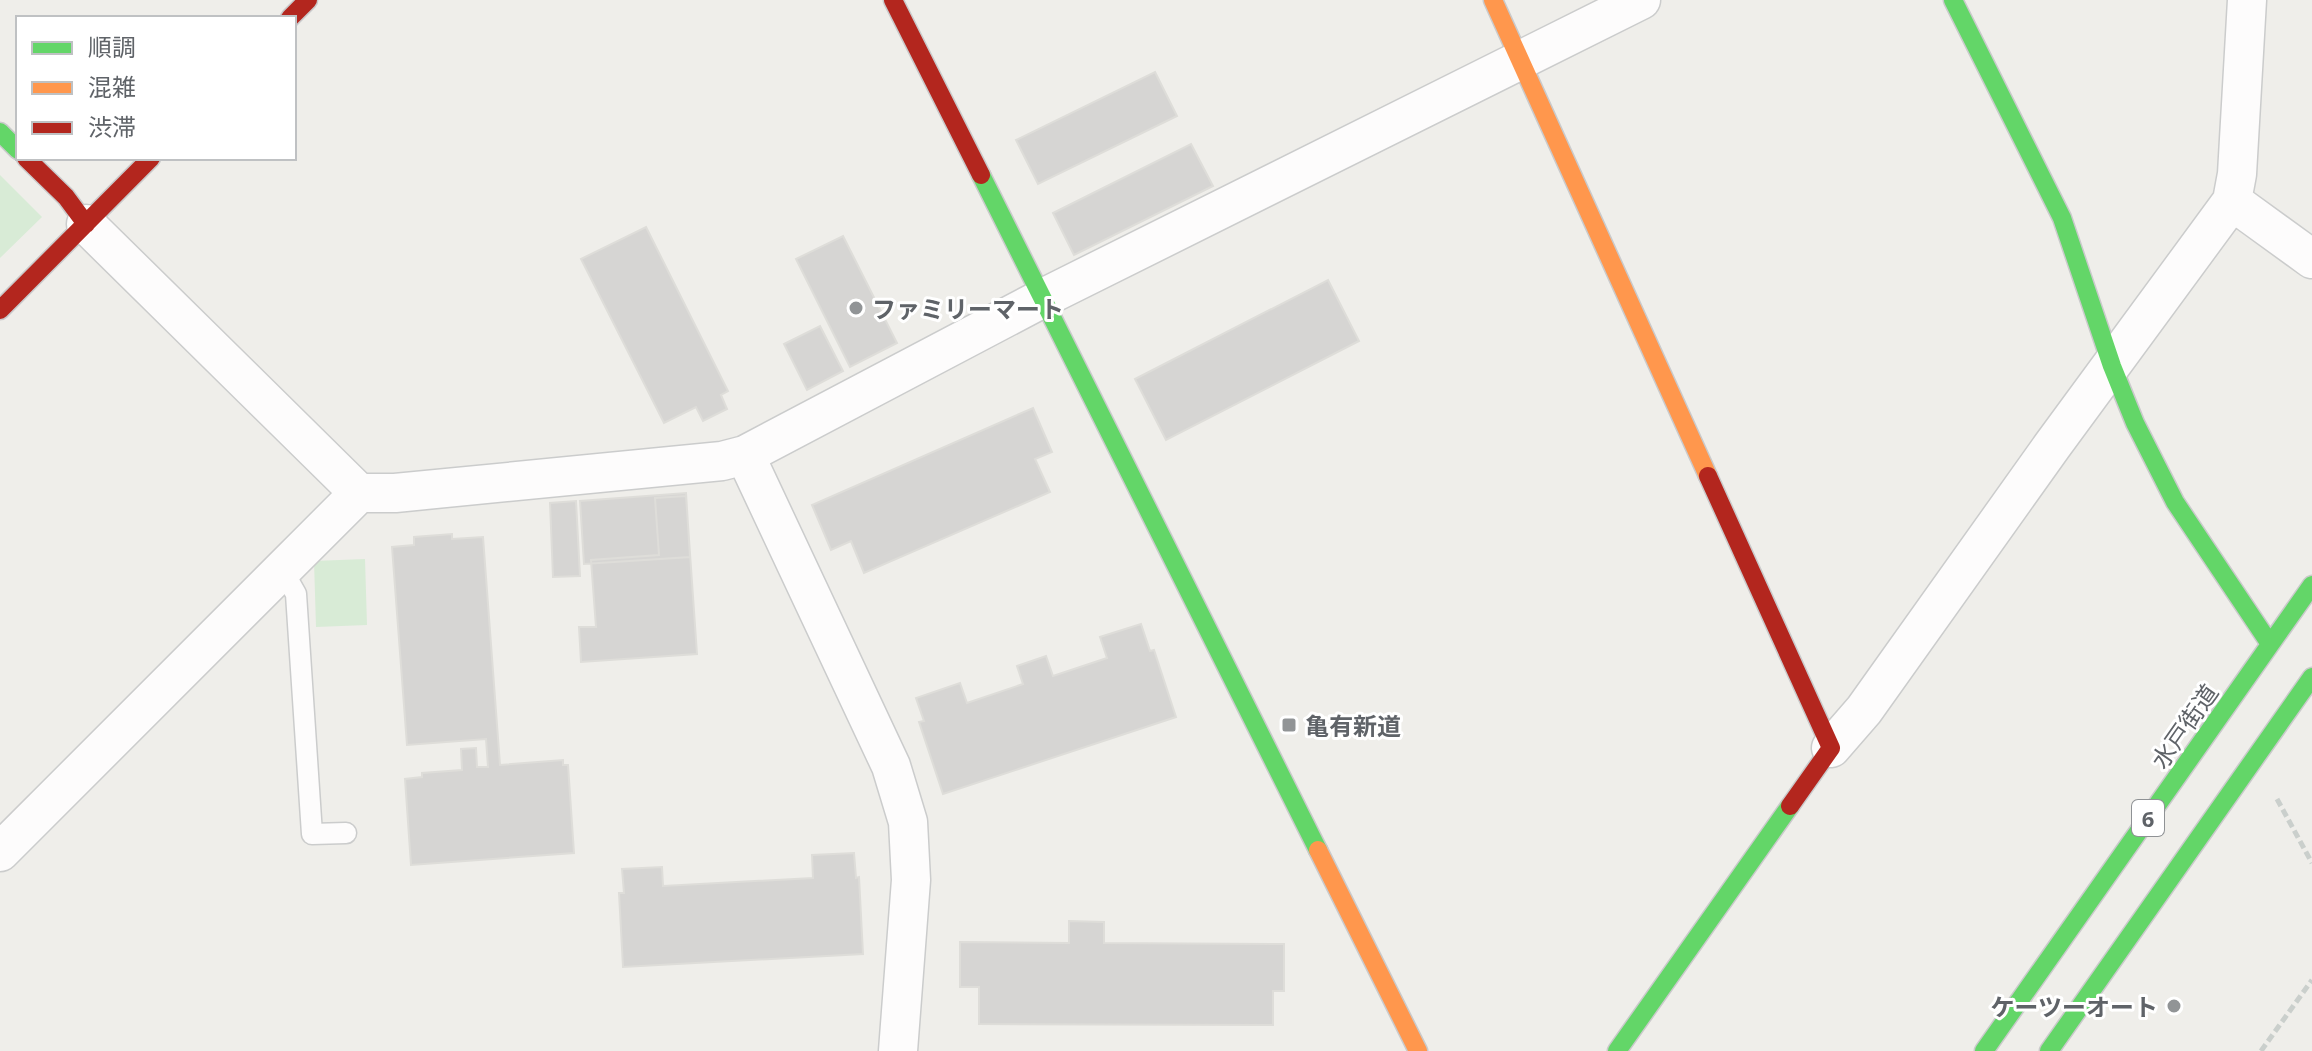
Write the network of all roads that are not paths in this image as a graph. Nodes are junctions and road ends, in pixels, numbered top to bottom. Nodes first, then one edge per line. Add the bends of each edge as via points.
1 (308, 0) edge
2 (893, 0) edge
3 (1493, 0) edge
4 (1641, 0) edge
5 (1953, 0) edge
6 (2247, 0) edge
7 (292, 16) edge
8 (1520, 61) junction
9 (0, 132) edge
10 (16, 148) edge
11 (28, 160) edge
12 (149, 160) edge
13 (2232, 201) junction
14 (86, 224) junction
15 (2312, 259) edge
16 (1043, 298) junction
17 (0, 310) edge
18 (2112, 366) junction
19 (745, 455) junction
20 (359, 493) junction
21 (283, 571) junction
22 (2312, 585) edge
23 (2270, 644) junction
24 (2312, 677) edge
25 (1831, 748) junction
26 (346, 833) dead end
27 (0, 852) edge
28 (898, 1051) edge
29 (1418, 1051) edge
30 (1617, 1051) edge
31 (1984, 1051) edge
32 (2049, 1051) edge

1 - 7 main road
2 - 16 main road
3 - 8 main road
4 - 8 street
5 - 18 main road via 2062,218
6 - 13 street
8 - 16 street
8 - 25 main road
9 - 10 main road
11 - 14 main road
12 - 14 main road
13 - 15 street
13 - 18 street
14 - 17 main road
14 - 20 street
16 - 19 street
16 - 29 main road
18 - 23 main road via 2175,502
18 - 25 street via 1864,710
19 - 20 street
19 - 28 street via 891,766 908,822 911,880
20 - 21 street
21 - 26 lane via 296,594 312,834
21 - 27 street
22 - 23 main road, 水戸街道 / 6
23 - 31 main road, 水戸街道 / 6
24 - 32 main road, 6
25 - 30 main road

